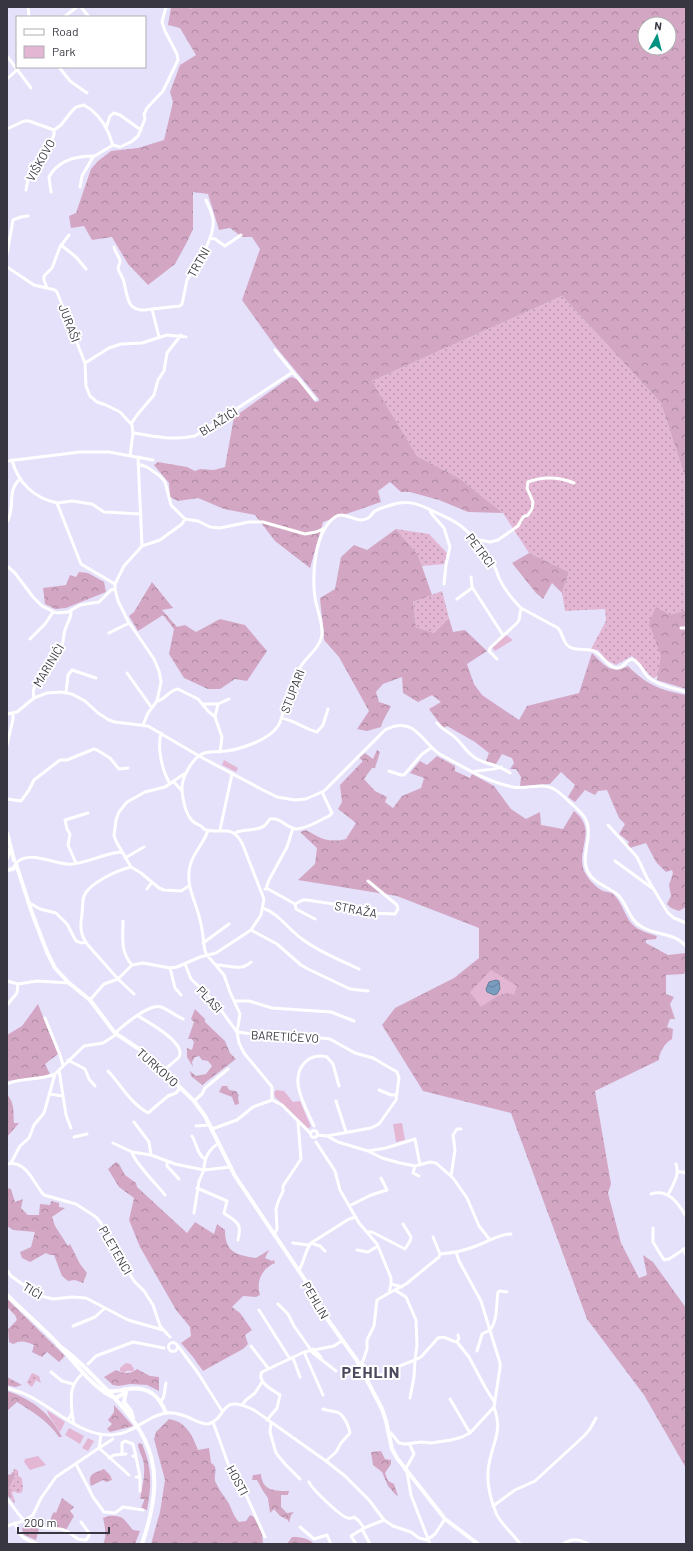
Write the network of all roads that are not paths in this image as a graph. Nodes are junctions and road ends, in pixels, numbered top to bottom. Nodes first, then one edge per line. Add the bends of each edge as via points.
1 (77, 7) edge
2 (81, 7) edge
3 (166, 7) edge
4 (65, 16) edge
5 (88, 16) edge
6 (7, 56) edge
7 (16, 67) edge
8 (61, 68) edge
9 (18, 69) joint
10 (7, 79) edge
11 (32, 88) dead end
12 (87, 93) dead end
13 (106, 128) junction
14 (7, 129) edge
15 (54, 130) junction
16 (141, 130) junction
17 (113, 145) junction
18 (94, 156) junction
19 (80, 187) dead end
20 (26, 190) dead end
21 (51, 192) dead end
22 (206, 200) dead end
23 (28, 216) dead end
24 (69, 235) dead end
25 (241, 235) dead end
26 (210, 238) junction
27 (62, 245) junction
28 (114, 247) dead end
29 (7, 254) edge
30 (7, 267) edge
31 (86, 269) dead end
32 (47, 288) junction
33 (152, 309) junction
34 (181, 335) junction
35 (158, 337) junction
36 (186, 337) dead end
37 (275, 350) dead end
38 (85, 363) junction
39 (293, 372) junction
40 (315, 399) dead end
41 (131, 424) junction
42 (133, 433) junction
43 (130, 456) junction
44 (138, 457) junction
45 (12, 460) junction
46 (153, 460) dead end
47 (7, 461) edge
48 (138, 464) junction
49 (20, 479) junction
50 (574, 483) dead end
51 (57, 503) junction
52 (430, 510) junction
53 (141, 514) junction
54 (185, 519) junction
55 (7, 522) edge
56 (326, 527) junction
57 (475, 539) junction
58 (142, 546) junction
59 (7, 566) edge
60 (471, 577) dead end
61 (115, 584) junction
62 (444, 584) dead end
63 (472, 588) junction
64 (115, 589) junction
65 (457, 599) dead end
66 (521, 608) junction
67 (71, 610) junction
68 (53, 612) junction
69 (129, 623) junction
70 (681, 628) dead end
71 (686, 628) edge
72 (109, 633) dead end
73 (503, 635) junction
74 (30, 639) dead end
75 (497, 659) dead end
76 (127, 674) dead end
77 (96, 678) dead end
78 (686, 692) edge
79 (66, 693) junction
80 (34, 698) junction
81 (229, 699) dead end
82 (157, 701) junction
83 (203, 704) junction
84 (218, 704) junction
85 (152, 708) junction
86 (328, 709) dead end
87 (13, 713) junction
88 (7, 714) edge
89 (215, 717) junction
90 (281, 718) junction
91 (437, 723) dead end
92 (143, 725) junction
93 (161, 733) junction
94 (7, 745) edge
95 (431, 748) junction
96 (220, 752) junction
97 (199, 756) junction
98 (500, 767) junction
99 (128, 768) dead end
100 (389, 771) dead end
101 (474, 772) junction
102 (510, 772) dead end
103 (185, 774) junction
104 (232, 774) junction
105 (174, 782) junction
106 (170, 784) junction
107 (182, 791) junction
108 (322, 792) junction
109 (7, 799) edge
110 (88, 813) dead end
111 (608, 825) dead end
112 (292, 828) junction
113 (208, 830) junction
114 (220, 830) junction
115 (7, 833) edge
116 (235, 833) junction
117 (10, 845) junction
118 (144, 847) dead end
119 (122, 852) junction
120 (125, 858) junction
121 (7, 859) edge
122 (615, 861) dead end
123 (15, 862) junction
124 (76, 863) junction
125 (131, 867) junction
126 (9, 871) edge
127 (21, 880) junction
128 (152, 882) junction
129 (368, 882) dead end
130 (189, 886) junction
131 (266, 889) junction
132 (653, 889) junction
133 (147, 890) dead end
134 (261, 890) junction
135 (28, 902) junction
136 (295, 904) junction
137 (263, 908) junction
138 (315, 919) dead end
139 (123, 921) dead end
140 (686, 923) edge
141 (229, 924) dead end
142 (251, 930) junction
143 (86, 942) junction
144 (203, 943) junction
145 (686, 946) edge
146 (206, 955) junction
147 (251, 962) dead end
148 (185, 964) junction
149 (132, 965) junction
150 (217, 966) junction
151 (170, 968) junction
152 (359, 969) dead end
153 (118, 979) junction
154 (7, 981) edge
155 (69, 983) junction
156 (18, 984) junction
157 (368, 991) dead end
158 (134, 994) dead end
159 (181, 995) dead end
160 (90, 1000) junction
161 (235, 1002) junction
162 (7, 1005) edge
163 (138, 1016) junction
164 (45, 1018) dead end
165 (183, 1019) dead end
166 (354, 1020) dead end
167 (237, 1032) junction
168 (116, 1034) junction
169 (68, 1060) junction
170 (63, 1065) junction
171 (228, 1069) dead end
172 (59, 1070) junction
173 (108, 1071) dead end
174 (163, 1071) junction
175 (55, 1074) junction
176 (7, 1084) edge
177 (95, 1086) dead end
178 (339, 1086) dead end
179 (180, 1088) junction
180 (379, 1090) dead end
181 (49, 1094) junction
182 (63, 1096) junction
183 (396, 1096) junction
184 (194, 1100) junction
185 (272, 1100) junction
186 (336, 1100) dead end
187 (134, 1122) dead end
188 (298, 1122) junction
189 (196, 1126) dead end
190 (211, 1127) junction
191 (71, 1128) dead end
192 (461, 1129) dead end
193 (346, 1132) junction
194 (87, 1134) dead end
195 (314, 1134) junction
196 (74, 1136) dead end
197 (192, 1136) dead end
198 (327, 1136) junction
199 (113, 1143) dead end
200 (219, 1143) junction
201 (368, 1151) junction
202 (132, 1152) junction
203 (151, 1155) junction
204 (205, 1159) junction
205 (167, 1161) junction
206 (9, 1164) edge
207 (676, 1164) dead end
208 (420, 1165) junction
209 (415, 1166) junction
210 (231, 1167) junction
211 (204, 1170) junction
212 (678, 1172) junction
213 (686, 1174) edge
214 (419, 1176) dead end
215 (451, 1176) junction
216 (380, 1178) dead end
217 (179, 1179) dead end
218 (197, 1188) junction
219 (651, 1194) dead end
220 (165, 1195) dead end
221 (668, 1195) junction
222 (252, 1201) joint
223 (350, 1206) junction
224 (194, 1213) dead end
225 (686, 1216) edge
226 (356, 1217) junction
227 (403, 1224) dead end
228 (653, 1228) dead end
229 (367, 1232) junction
230 (511, 1234) dead end
231 (274, 1235) junction
232 (433, 1237) dead end
233 (238, 1240) dead end
234 (490, 1240) junction
235 (293, 1242) dead end
236 (310, 1244) junction
237 (378, 1246) junction
238 (684, 1248) edge
239 (357, 1250) dead end
240 (325, 1251) dead end
241 (456, 1252) junction
242 (440, 1254) junction
243 (686, 1255) edge
244 (7, 1270) edge
245 (298, 1270) junction
246 (391, 1284) junction
247 (402, 1287) junction
248 (395, 1290) junction
249 (507, 1292) dead end
250 (389, 1293) junction
251 (7, 1295) edge
252 (86, 1298) joint
253 (278, 1304) dead end
254 (105, 1308) junction
255 (259, 1310) dead end
256 (74, 1326) dead end
257 (490, 1330) junction
258 (164, 1331) junction
259 (458, 1335) dead end
260 (170, 1337) junction
261 (343, 1340) junction
262 (456, 1342) junction
263 (58, 1344) junction
264 (176, 1344) junction
265 (169, 1345) junction
266 (251, 1346) dead end
267 (164, 1348) junction
268 (312, 1350) junction
269 (172, 1351) junction
270 (304, 1352) junction
271 (477, 1352) dead end
272 (185, 1357) junction
273 (292, 1359) junction
274 (415, 1360) junction
275 (88, 1364) dead end
276 (360, 1364) junction
277 (268, 1368) junction
278 (336, 1370) dead end
279 (51, 1372) dead end
280 (81, 1375) dead end
281 (300, 1377) dead end
282 (262, 1382) junction
283 (166, 1383) dead end
284 (73, 1384) junction
285 (7, 1388) edge
286 (136, 1389) junction
287 (108, 1391) junction
288 (118, 1392) junction
289 (126, 1392) junction
290 (323, 1395) dead end
291 (116, 1398) junction
292 (410, 1398) dead end
293 (450, 1399) dead end
294 (162, 1401) junction
295 (242, 1405) junction
296 (494, 1405) junction
297 (323, 1410) dead end
298 (222, 1411) junction
299 (72, 1413) junction
300 (166, 1413) junction
301 (596, 1418) dead end
302 (68, 1420) junction
303 (267, 1420) junction
304 (135, 1421) junction
305 (213, 1422) junction
306 (271, 1423) junction
307 (74, 1424) junction
308 (389, 1432) junction
309 (470, 1433) junction
310 (101, 1435) junction
311 (113, 1439) dead end
312 (410, 1445) junction
313 (99, 1448) junction
314 (122, 1454) junction
315 (126, 1454) dead end
316 (109, 1458) junction
317 (326, 1461) junction
318 (76, 1464) junction
319 (406, 1471) junction
320 (129, 1475) dead end
321 (300, 1479) dead end
322 (309, 1482) dead end
323 (140, 1491) dead end
324 (7, 1498) edge
325 (493, 1506) junction
326 (143, 1510) dead end
327 (446, 1519) junction
328 (384, 1520) junction
329 (23, 1521) junction
330 (81, 1522) dead end
331 (15, 1523) junction
332 (7, 1526) edge
333 (300, 1527) dead end
334 (363, 1529) junction
335 (265, 1536) dead end
336 (427, 1540) junction
337 (38, 1544) edge
338 (142, 1544) edge
339 (330, 1544) edge
340 (356, 1544) edge
341 (370, 1544) edge
342 (430, 1544) edge
343 (478, 1544) edge
344 (520, 1544) edge
345 (563, 1544) edge
346 (589, 1544) edge

1 - 4 street
2 - 5 street
3 - 16 street via 162,22 178,60 163,92 147,108
6 - 7 street
8 - 12 street via 70,81
9 - 10 street
9 - 11 street
13 - 15 street, VIŠKOVO via 98,116 84,105 70,112
13 - 16 street via 110,116 114,113
13 - 17 street
14 - 15 street, VIŠKOVO via 29,121
15 - 20 street, VIŠKOVO via 37,171 28,179
16 - 17 street via 131,142 120,147
17 - 18 street
18 - 19 street via 84,171
18 - 21 street via 64,161 49,177
22 - 26 street, TRTNI via 214,220
23 - 29 street via 13,220
24 - 27 street
25 - 26 street, TRTNI via 225,246
26 - 33 street, TRTNI via 187,280 182,304
27 - 31 street
27 - 32 street via 52,268 44,278
28 - 33 street, TRTNI via 120,260 118,267 124,281 126,296 132,308 144,311
30 - 32 street, JURAŠI via 24,280
32 - 38 street, JURAŠI via 57,292 61,298
33 - 35 street
34 - 35 street
34 - 36 street
34 - 41 street via 167,353 164,371 154,395
35 - 38 street via 142,343 115,346
37 - 39 street
38 - 41 street via 86,386 90,396 97,402 116,409
39 - 40 street
39 - 42 street, BLAŽIĆI via 195,436 175,439
41 - 42 street
42 - 43 street
43 - 44 street
43 - 45 street via 109,452 80,452
44 - 46 street
44 - 48 street
45 - 47 street
45 - 49 street
48 - 53 street
48 - 54 street via 160,476 165,482 171,505
49 - 51 street via 34,493
49 - 55 street via 12,489 12,509
50 - 57 street via 554,477 528,482 527,488 533,502 532,509 518,526 498,540 490,542
51 - 53 street via 72,501 92,504 104,512
51 - 61 street via 81,564
52 - 56 street, PETRCI via 405,501 376,510 362,520 340,515
52 - 57 street, PETRCI via 449,518
52 - 62 street via 444,528 450,547
53 - 58 street
54 - 56 street via 220,528 263,522 306,534
54 - 58 street via 160,540
56 - 90 street, STUPARI via 319,544 314,572 315,597 322,636 318,646 301,666 288,694
57 - 66 street, PETRCI via 495,566 507,592
58 - 61 street via 124,566
59 - 68 street via 33,597
60 - 63 street
61 - 64 street
63 - 65 street
63 - 73 street
64 - 67 street via 100,602 80,605
64 - 69 street
66 - 73 street via 519,620
66 - 78 street, PETRCI via 558,628 567,645 596,652 607,663 618,668 632,659 637,661 647,676 658,683
67 - 68 street
67 - 80 street, MARINIĆI via 62,647 41,673 33,692
68 - 74 street
69 - 72 street
69 - 82 street via 154,659 159,671 161,682
70 - 71 street
73 - 75 street via 489,650
76 - 85 street
77 - 79 street via 72,670 68,675
79 - 80 street via 47,693
79 - 92 street via 79,697 109,720
80 - 87 street
81 - 84 street
82 - 83 street via 178,689
82 - 85 street
83 - 84 street
83 - 89 street
84 - 89 street
85 - 92 street
86 - 90 street via 323,725 317,732
87 - 88 street
87 - 94 street
89 - 96 street via 222,737
90 - 96 street, STUPARI via 278,727 259,741
91 - 98 street via 452,734 470,754 485,763
92 - 93 street
93 - 97 street
93 - 106 street via 159,742
95 - 100 street via 422,754 404,775
95 - 101 street
95 - 108 street via 411,727 389,728
96 - 97 street, STUPARI via 204,753
97 - 103 street
97 - 104 street
98 - 101 street
98 - 102 street
99 - 109 street via 119,769 100,750 94,749 58,761 34,780 21,801
101 - 145 street via 486,779 513,787 553,788 583,815 589,834 585,861 590,874 620,897 637,924 645,929 673,936
103 - 105 street
103 - 107 street
104 - 108 street via 284,799 306,799
104 - 114 street
105 - 106 street
105 - 107 street
106 - 119 street via 132,798 123,807 116,820 114,836
107 - 113 street via 190,820
108 - 112 street via 332,813 302,828
110 - 124 street via 65,820 70,834 69,848
111 - 132 street via 637,858
112 - 116 street via 275,818 270,819 265,826
112 - 131 street via 287,847
113 - 114 street
113 - 130 street via 205,840 192,858 188,875
114 - 116 street
115 - 117 main road
116 - 134 street via 242,843
117 - 121 main road
117 - 123 main road
118 - 120 street
119 - 120 street
119 - 124 street
120 - 125 street
121 - 123 main road
122 - 132 street
123 - 124 street via 30,857 65,864
123 - 126 main road via 15,868
123 - 127 main road
125 - 128 street
125 - 143 street via 109,876 86,893 83,900 81,931
126 - 127 main road via 15,872
127 - 135 main road
128 - 130 street via 164,890 181,891
128 - 133 street
129 - 136 street, STRAŽA via 397,905 395,914 365,913 346,906 307,900
130 - 144 street via 200,920
131 - 134 street
131 - 136 street
132 - 140 street via 670,916
134 - 137 street
135 - 143 street via 56,913 71,929 76,941
135 - 155 main road, TURKOVO via 55,968
136 - 138 street via 296,909
137 - 142 street
137 - 152 street via 273,912 311,945
139 - 149 street via 124,953
141 - 144 street
142 - 146 street via 216,953
142 - 157 street via 277,944 308,969 350,989
143 - 153 street
144 - 146 street
146 - 148 street
146 - 150 street, BARETIĆEVO
147 - 150 street via 247,966 235,968
148 - 151 street
148 - 167 street, PLASI via 191,978
149 - 151 street via 142,963
149 - 153 street
150 - 161 street, BARETIĆEVO via 224,975
151 - 159 street, PLASI via 175,988
153 - 158 street
153 - 160 street via 104,984
154 - 156 street
155 - 156 street via 37,981
155 - 160 main road, TURKOVO
156 - 162 street via 17,993
160 - 168 main road, TURKOVO
161 - 166 street via 249,1001 272,1008 331,1012
161 - 167 street, BARETIĆEVO via 241,1017
163 - 165 street, PLETENCI via 150,1008 160,1007
163 - 168 street, PLETENCI via 128,1021
163 - 174 street via 178,1044 178,1058
164 - 170 street
167 - 183 street, BARETIĆEVO via 335,1041 355,1054 373,1058 397,1072 399,1078
167 - 185 street, BARETIĆEVO via 244,1053 272,1087
168 - 169 street, PLETENCI via 103,1042 84,1046
168 - 174 main road, TURKOVO via 145,1053
169 - 170 street, PLETENCI
169 - 177 street via 85,1069
170 - 172 street, PLETENCI
171 - 184 street
172 - 175 street, PLETENCI
172 - 182 street
173 - 179 street via 132,1101 148,1113
174 - 179 main road, TURKOVO
175 - 176 street, PLETENCI via 44,1079 14,1081
175 - 181 street, PLETENCI
178 - 195 street, BARETIĆEVO via 333,1064 327,1057 312,1057 303,1064 298,1078 299,1093 314,1126
179 - 184 main road, TURKOVO
180 - 183 street
181 - 182 street
181 - 206 street, PLETENCI via 44,1113
182 - 191 street
183 - 193 street, BARETIĆEVO via 394,1105 379,1124 371,1128
184 - 190 main road, TURKOVO
185 - 188 street via 282,1105
185 - 190 street via 253,1107 236,1120
186 - 193 street
187 - 203 street via 149,1142
188 - 195 street
188 - 231 street via 300,1162 283,1186 284,1191 276,1209 277,1229
189 - 190 street
190 - 200 main road, TURKOVO
192 - 215 street via 454,1132 455,1150
193 - 198 street, BARETIĆEVO
194 - 196 street
195 - 198 street, BARETIĆEVO
195 - 223 street via 316,1142 335,1171 340,1190
197 - 204 street via 199,1154
198 - 201 street
199 - 202 street
200 - 204 street
200 - 210 main road, TURKOVO
201 - 208 street via 415,1138
201 - 209 street via 382,1158
202 - 203 street
202 - 220 street
203 - 205 street
204 - 211 street
205 - 211 street
205 - 217 street via 167,1166
206 - 258 street, PLETENCI via 18,1165 27,1171 44,1195 76,1204 96,1217 134,1281 153,1305
207 - 212 street
208 - 209 street
208 - 215 street via 432,1162
209 - 214 street via 413,1172
210 - 211 street
210 - 222 main road, TURKOVO
211 - 218 street
212 - 213 street
212 - 221 street
215 - 234 street via 467,1198 479,1226
216 - 223 street via 387,1190
218 - 224 street
218 - 233 street via 227,1201 224,1213 239,1227
219 - 221 street via 659,1192
221 - 225 street via 676,1200
222 - 231 main road, PEHLIN
223 - 226 street
226 - 229 street
226 - 236 street
227 - 229 street via 411,1236 405,1249 372,1232
228 - 238 street via 652,1242 664,1260
229 - 237 street
230 - 234 street
231 - 245 main road, PEHLIN
232 - 242 street
234 - 241 street
235 - 236 street
236 - 240 street via 320,1246
236 - 245 street
237 - 239 street via 368,1252
237 - 246 street
238 - 243 street
241 - 242 street
241 - 257 street via 481,1301
242 - 247 street
244 - 252 street, TIĆI via 11,1276 45,1298
245 - 261 main road, PEHLIN
246 - 247 street
246 - 250 street
247 - 248 street
248 - 250 street
248 - 274 street via 406,1297 416,1320 418,1345
249 - 257 street via 498,1293 496,1314
250 - 276 street via 377,1300 374,1326
251 - 263 main road
252 - 254 street, PLETENCI
253 - 268 street via 288,1314
254 - 256 street via 95,1317
254 - 258 street, PLETENCI via 133,1322
255 - 273 street
257 - 271 street via 482,1334
257 - 296 street via 500,1368
258 - 260 street, PLETENCI
259 - 262 street
260 - 264 street, PLETENCI
260 - 265 street
261 - 268 street via 334,1346
261 - 276 main road, PEHLIN
262 - 274 street via 445,1337 438,1338
262 - 296 street via 469,1357
263 - 287 main road
263 - 291 main road via 98,1387
264 - 265 street
264 - 269 street via 177,1350
264 - 272 street
265 - 267 street
265 - 269 street
266 - 277 street
267 - 269 street
267 - 275 street via 133,1342 96,1356
268 - 270 street
268 - 278 street
269 - 272 street
270 - 273 street
270 - 290 street
272 - 298 street
273 - 277 street
273 - 281 street
274 - 276 street via 376,1377 370,1376
274 - 292 street
276 - 308 main road, PEHLIN via 382,1409
277 - 282 street via 261,1373
279 - 284 street via 62,1381
280 - 284 street
282 - 295 street
282 - 303 street via 280,1395 277,1408
283 - 294 street
284 - 299 street
285 - 302 street via 26,1394
286 - 288 main road
286 - 289 main road
286 - 294 main road via 148,1391
287 - 288 main road
287 - 291 main road
288 - 291 main road
289 - 291 main road
289 - 304 main road via 124,1402
291 - 304 main road
293 - 309 street
294 - 300 main road
295 - 298 street via 230,1405
295 - 303 street
296 - 309 street
296 - 325 street via 498,1432 488,1474
297 - 317 street via 339,1413 349,1431 336,1452
298 - 305 street
299 - 302 street
299 - 307 street
300 - 305 street via 184,1415 204,1424
300 - 310 street via 129,1431
301 - 325 street via 584,1436 540,1476
302 - 307 street
303 - 306 street
304 - 338 main road via 149,1449 154,1480 153,1504
305 - 335 street, HOSTI via 231,1472 247,1497
306 - 317 street
306 - 321 street via 270,1432 276,1453
307 - 310 street
308 - 312 street via 399,1443
308 - 319 main road, PEHLIN via 392,1449
309 - 312 street via 450,1440
310 - 313 street
311 - 313 street
312 - 319 street via 414,1454
313 - 316 street
313 - 318 street
314 - 315 street
314 - 316 street
314 - 323 street via 122,1443 125,1441 133,1444
316 - 320 street
317 - 328 street via 361,1492
318 - 326 street via 104,1512 116,1513 123,1507
318 - 329 street via 56,1477 33,1515
319 - 327 main road, PEHLIN
319 - 336 street, PEHLIN via 411,1495
322 - 334 street via 311,1487 346,1517 354,1517 359,1521
324 - 329 street
325 - 344 street via 499,1520
327 - 336 street
327 - 343 main road, PEHLIN
328 - 334 street
328 - 336 street
329 - 330 street via 33,1526 64,1530 77,1539 86,1540 89,1533
329 - 331 street
331 - 332 street
331 - 337 street via 22,1537
333 - 339 street via 314,1539 327,1535
334 - 340 street via 351,1536
334 - 341 street
336 - 342 street
345 - 346 street via 572,1539

